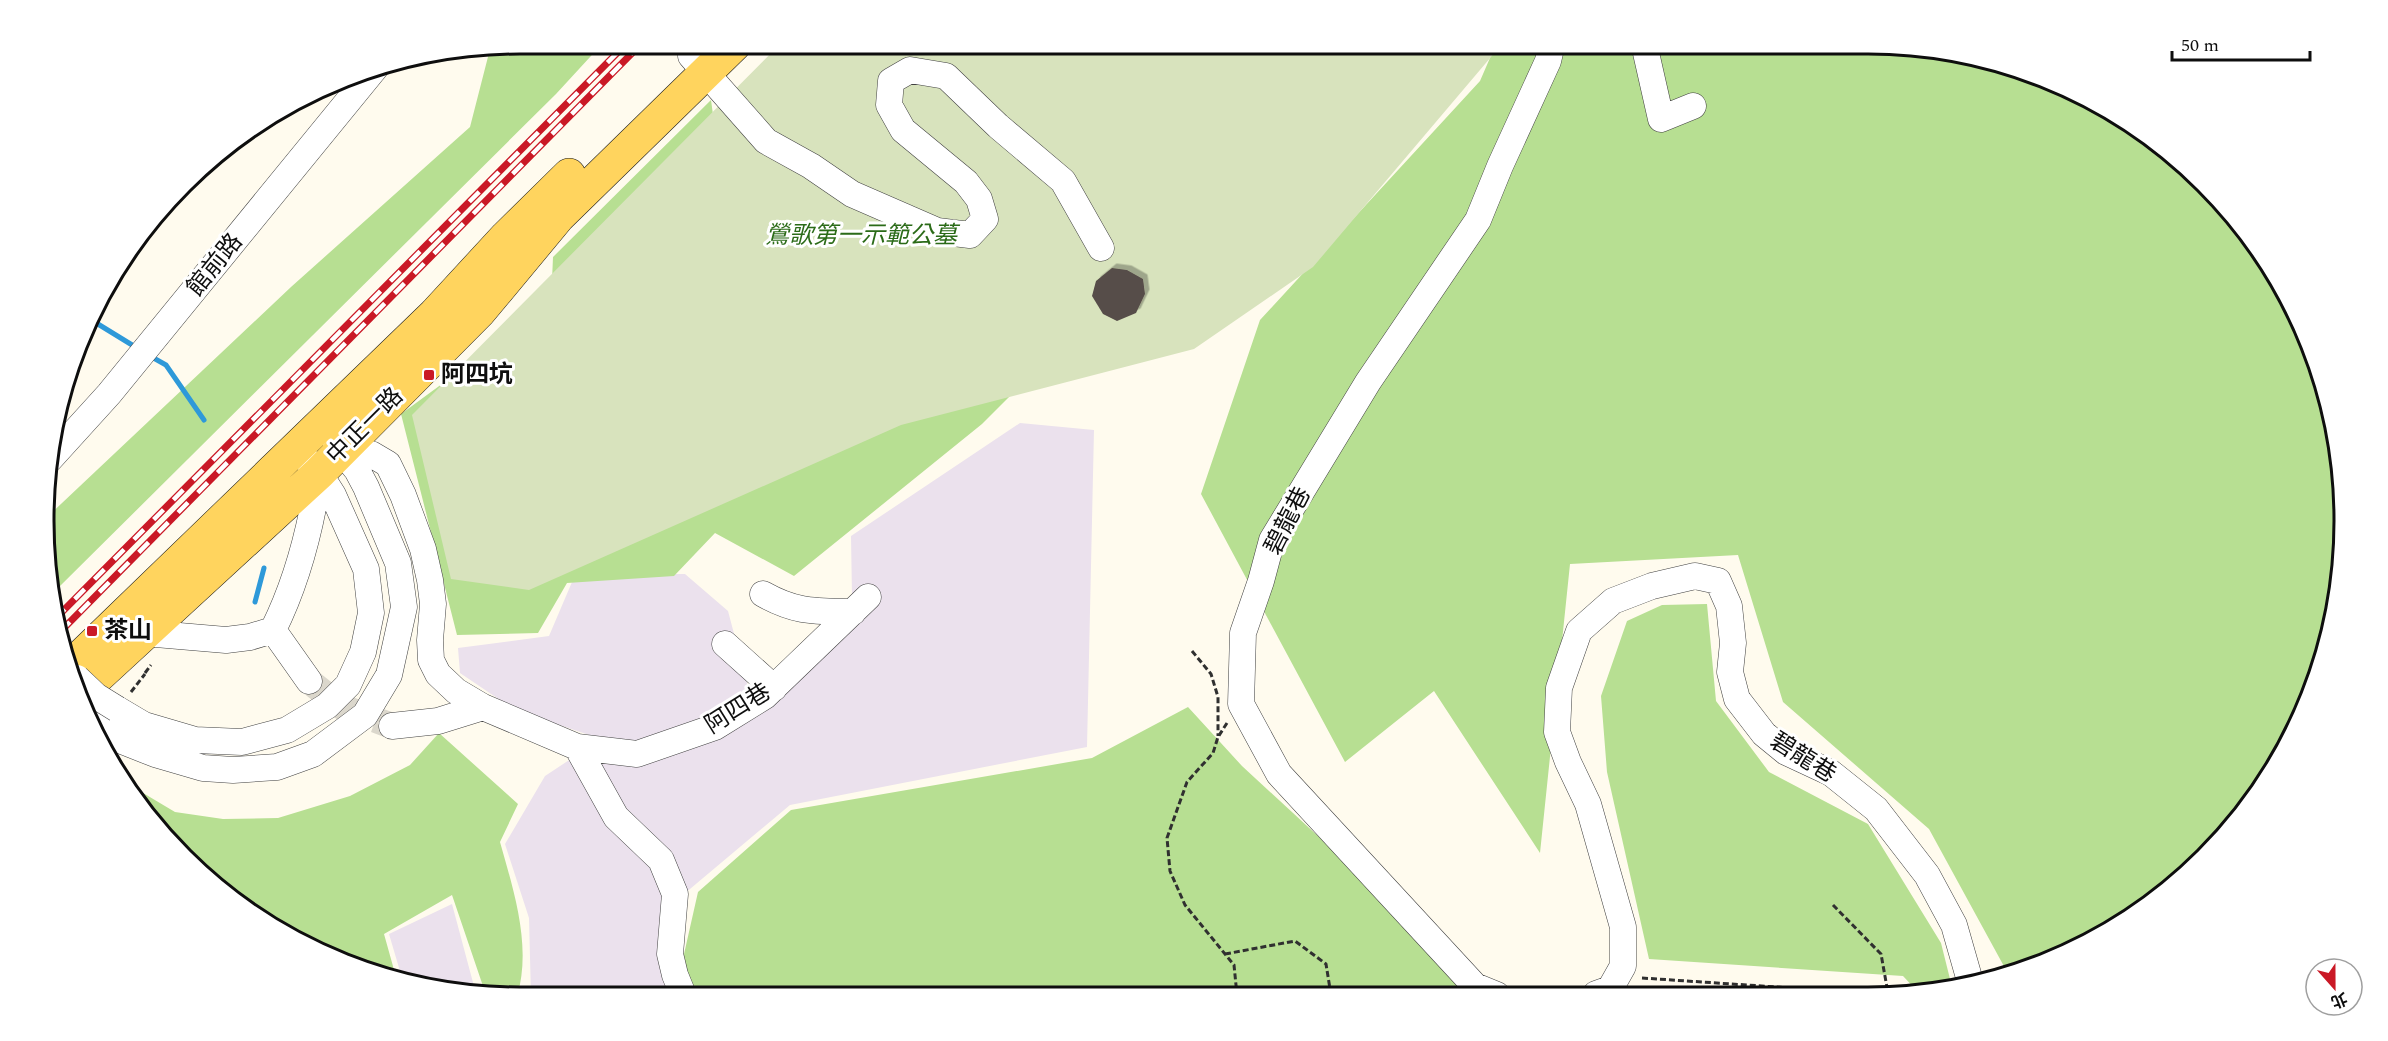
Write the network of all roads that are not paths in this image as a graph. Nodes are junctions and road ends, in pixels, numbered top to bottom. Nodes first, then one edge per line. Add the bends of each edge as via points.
1 (1550, 54) edge
2 (1646, 54) edge
3 (700, 57) edge
4 (365, 81) edge
5 (1693, 106) dead end
6 (1101, 248) dead end
7 (331, 438) junction
8 (60, 448) edge
9 (297, 449) junction
10 (319, 473) junction
11 (763, 594) dead end
12 (134, 623) junction
13 (273, 630) junction
14 (725, 645) dead end
15 (77, 662) edge
16 (309, 681) tunnel mouth
17 (85, 685) edge
18 (85, 687) edge
19 (774, 687) junction
20 (483, 707) junction
21 (108, 712) edge
22 (392, 726) tunnel mouth
23 (577, 747) junction
24 (1968, 976) edge
25 (680, 987) edge
26 (1477, 987) edge
27 (1611, 987) edge

1 - 26 street, 碧龍巷 via 1478,220 1368,382 1272,540 1243,633 1241,704 1279,774
2 - 5 street via 1661,119
3 - 6 street via 766,141 852,194 937,231 970,235 985,219 979,199 966,182 903,130 889,105 891,81 910,70 946,76 1063,181
3 - 7 main road, 中正一路 via 506,237
4 - 8 street, 館前路 via 109,394
7 - 9 main road, 中正一路
7 - 10 main road, 中正一路
7 - 20 street, 阿四巷 via 388,464 413,519 428,569 433,604 431,660 450,685
7 - 21 street via 366,487 398,563 404,608 389,675 366,715 314,754 278,767 233,770 203,768 122,741
9 - 10 street
9 - 12 main road, 中正一路
10 - 12 main road, 中正一路 via 180,603
10 - 13 street via 307,539
10 - 21 street via 342,513 366,569 371,613 363,652 348,685 327,706 287,730 242,742 195,740
11 - 19 street, 阿四巷 via 784,605 809,611 860,604
12 - 13 street via 226,640 250,638
12 - 15 main road, 中正一路
12 - 18 main road, 中正一路
13 - 16 street
14 - 19 street
17 - 21 street, bridge
19 - 23 street, 阿四巷 via 715,727 637,754
20 - 22 street via 438,720
20 - 23 street, 阿四巷
23 - 25 street via 615,817 661,860 675,894 670,954
24 - 27 street, 碧龍巷 via 1954,925 1927,875 1876,809 1831,773 1786,752 1764,734 1737,699 1730,672 1733,643 1729,606 1718,581 1695,576 1613,601 1579,631 1559,688 1557,732 1588,804 1623,927 1623,966

